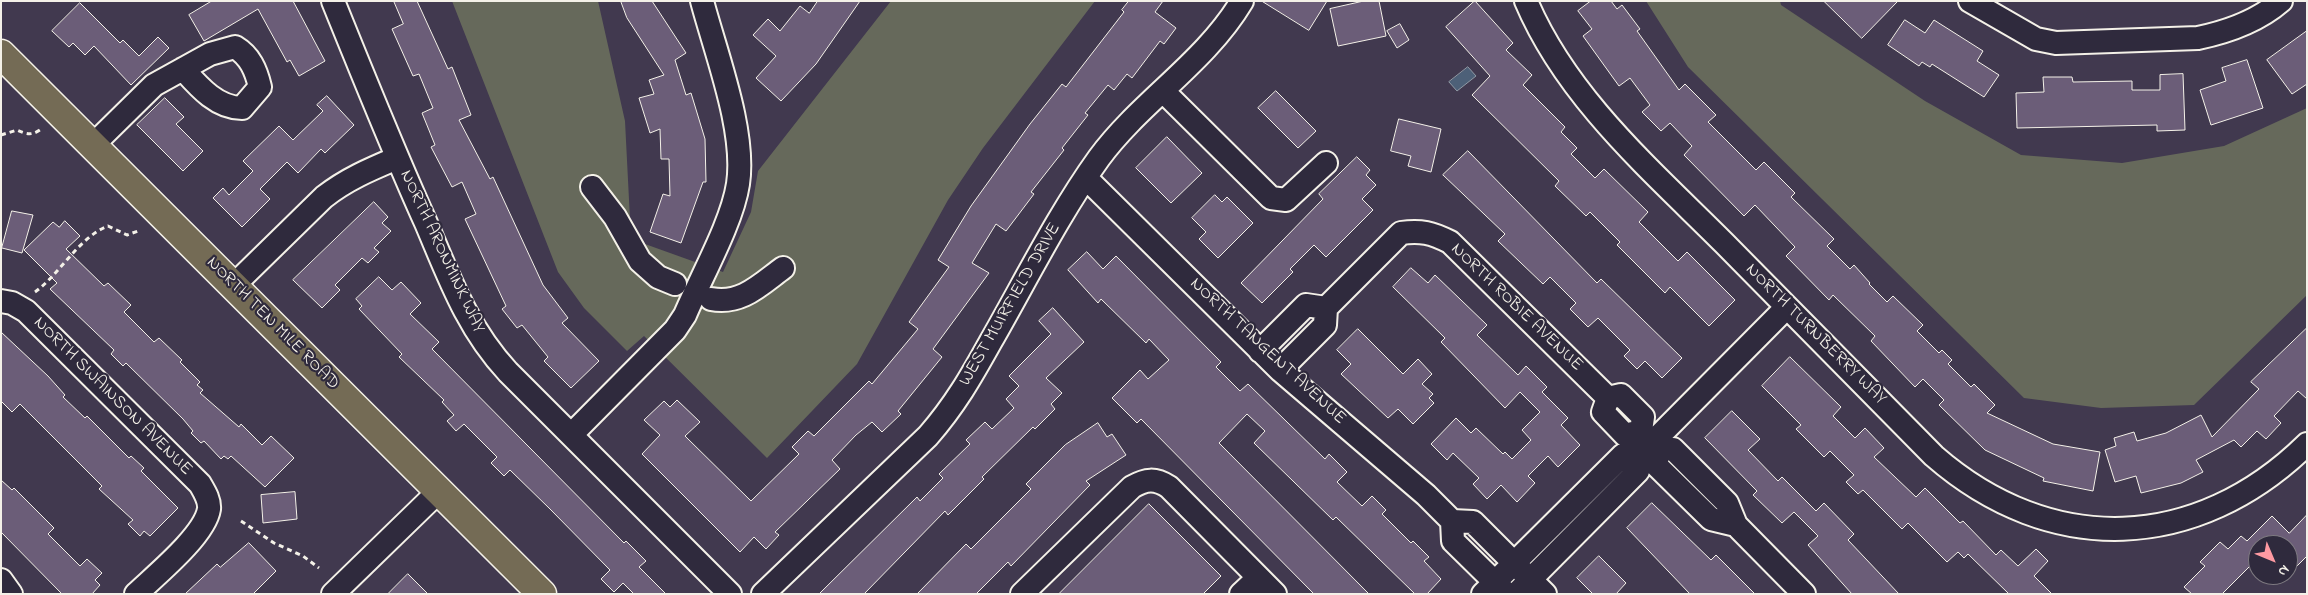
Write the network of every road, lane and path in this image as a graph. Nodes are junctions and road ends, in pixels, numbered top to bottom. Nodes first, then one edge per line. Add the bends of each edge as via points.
1 (333, 1) edge
2 (1242, 1) edge
3 (1526, 1) edge
4 (1970, 1) edge
5 (2281, 1) edge
6 (707, 3) edge
7 (1, 54) edge
8 (183, 70) dead end
9 (1163, 90) junction
10 (40, 130) dead end
11 (1, 135) edge
12 (92, 146) junction
13 (397, 158) junction
14 (1326, 163) dead end
15 (1086, 178) junction
16 (592, 187) dead end
17 (138, 230) dead end
18 (783, 268) dead end
19 (675, 284) dead end
20 (233, 286) junction
21 (35, 292) dead end
22 (711, 299) dead end
23 (1, 301) edge
24 (1787, 307) junction
25 (1326, 308) junction
26 (1260, 351) junction
27 (1280, 370) junction
28 (572, 434) junction
29 (1648, 444) junction
30 (2307, 444) edge
31 (439, 491) junction
32 (241, 521) dead end
33 (1452, 522) junction
34 (1514, 563) junction
35 (319, 568) dead end
36 (1258, 578) junction
37 (1, 580) edge
38 (1530, 589) edge
39 (1495, 590) edge
40 (11, 594) edge
41 (136, 594) edge
42 (333, 594) edge
43 (542, 594) edge
44 (730, 594) edge
45 (763, 594) edge
46 (1022, 594) edge
47 (1241, 594) edge
48 (1274, 594) edge
49 (1804, 594) edge

1 - 13 street, NORTH ARONMINK WAY
2 - 9 street, WEST MUIRFIELD DRIVE via 1207,48
3 - 24 street, NORTH TURNBERRY WAY via 1562,65 1610,129
4 - 5 street via 2036,40 2056,43 2198,38 2220,34 2256,18
6 - 28 street via 736,128 740,165 733,202 685,315 675,330
7 - 12 main road, NORTH TEN MILE ROAD
8 - 12 street via 154,85
9 - 14 street via 1271,198 1286,200
9 - 15 street, WEST MUIRFIELD DRIVE via 1101,157
10 - 11 path via 27,134 17,130
12 - 20 main road, NORTH TEN MILE ROAD
13 - 20 street via 339,185
13 - 28 street, NORTH ARONMINK WAY via 473,328 508,372
15 - 26 street, NORTH TANGENT AVENUE
15 - 45 street, WEST MUIRFIELD DRIVE via 952,409 928,436
16 - 19 street via 620,224 640,261 658,277
17 - 21 path via 128,235 108,226 100,229 63,261
18 - 22 street via 744,297 725,302
20 - 31 main road, NORTH TEN MILE ROAD
23 - 41 street, NORTH SWAINSON AVENUE via 26,310 200,484 210,507 199,532
24 - 29 street
24 - 30 street, NORTH TURNBERRY WAY via 1954,474 1984,494 2038,518 2092,528 2147,526 2189,518 2262,483
25 - 26 street via 1306,305
25 - 27 street via 1326,325
25 - 29 street, NORTH ROBIE AVENUE via 1402,233 1417,230 1432,233 1450,242 1608,398 1621,395 1643,417
26 - 27 street, NORTH TANGENT AVENUE
27 - 33 street, NORTH TANGENT AVENUE via 1426,495
28 - 44 street, NORTH ARONMINK WAY
29 - 34 street via 1623,455
29 - 38 street via 1638,471
29 - 49 street, NORTH ROBIE AVENUE via 1656,465 1711,519 1736,525
31 - 42 street
31 - 43 main road, NORTH TEN MILE ROAD
32 - 35 path
33 - 34 street via 1473,522
33 - 39 street via 1453,541
34 - 38 street
34 - 39 street
36 - 46 street via 1169,487 1152,479 1132,487
36 - 47 street
36 - 48 street
37 - 40 street

